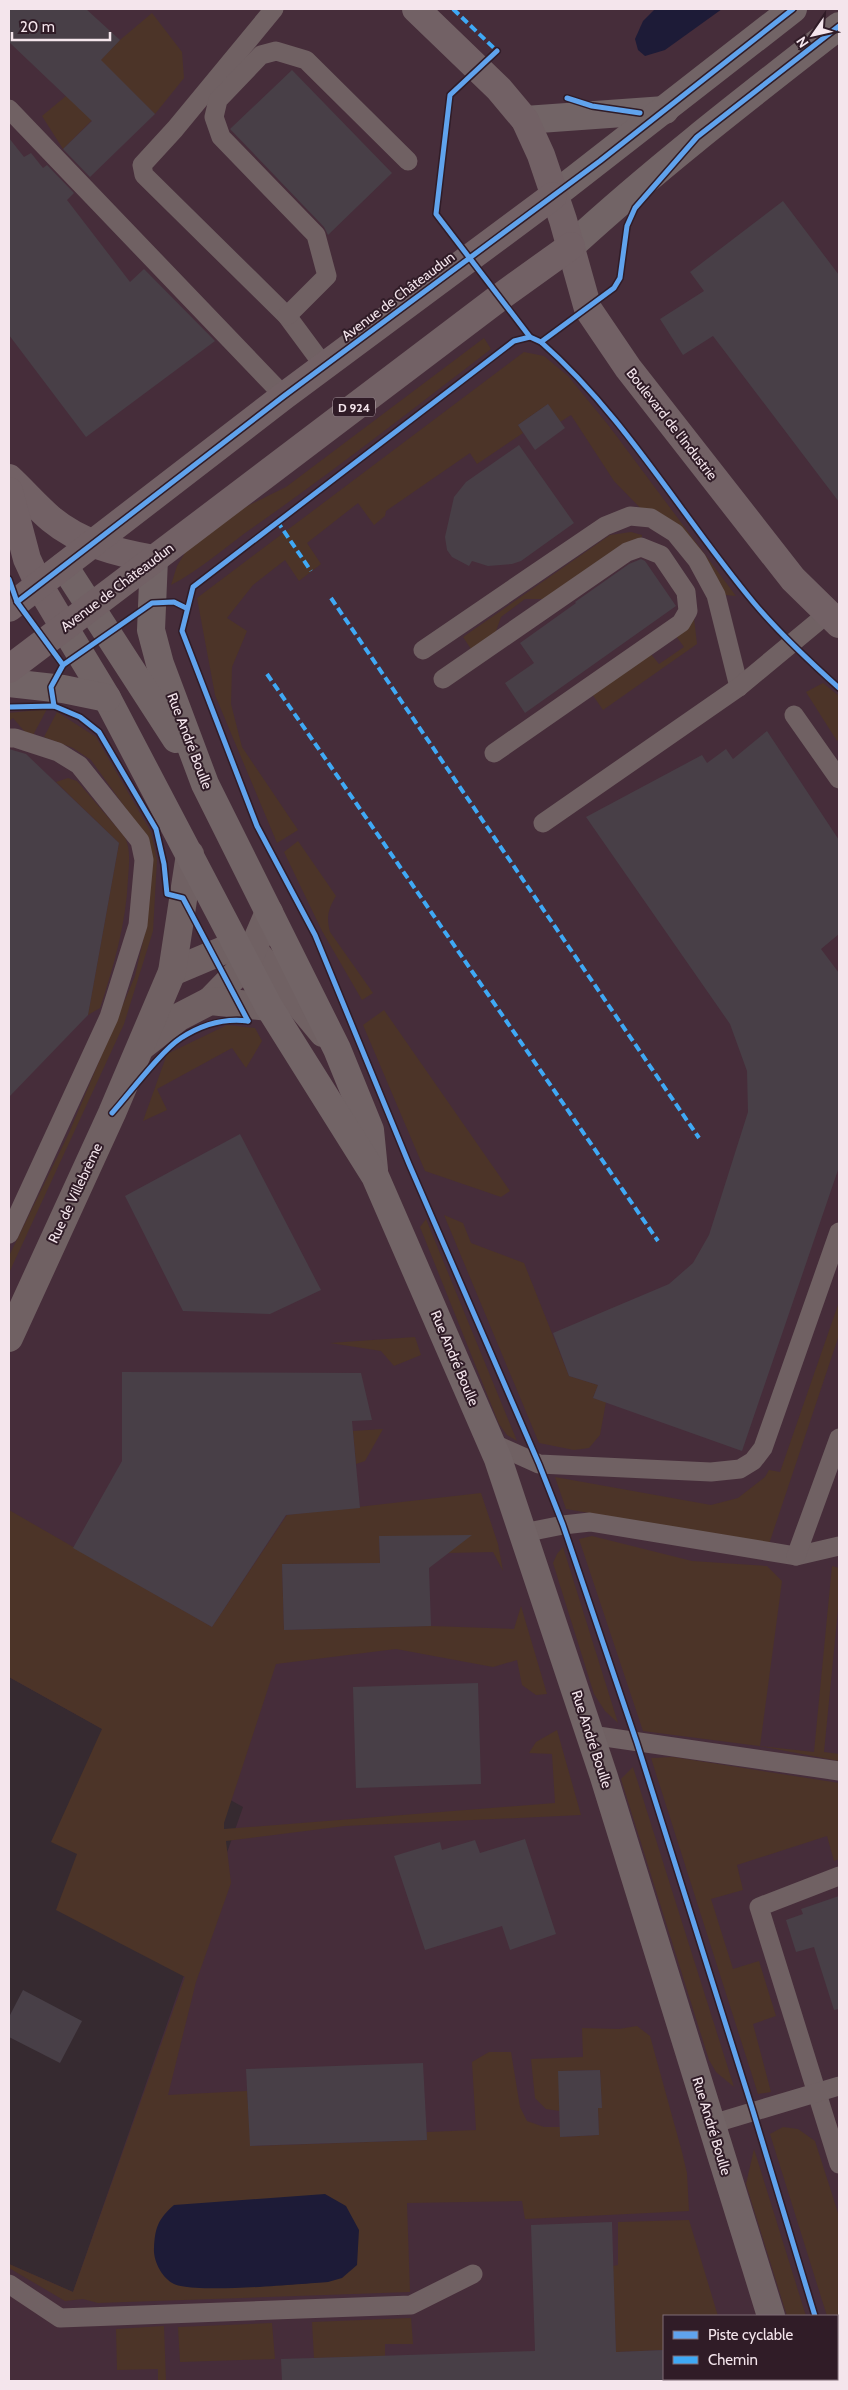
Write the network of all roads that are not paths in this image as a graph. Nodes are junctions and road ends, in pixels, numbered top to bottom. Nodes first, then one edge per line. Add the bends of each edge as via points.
1 (274, 9) edge
2 (793, 9) edge
3 (426, 12) edge
4 (839, 26) edge
5 (9, 109) edge
6 (665, 110) junction
7 (525, 120) junction
8 (408, 161) dead end
9 (554, 196) junction
10 (571, 246) junction
11 (287, 316) junction
12 (324, 366) junction
13 (284, 396) junction
14 (9, 478) edge
15 (9, 491) edge
16 (93, 544) junction
17 (154, 560) junction
18 (64, 566) junction
19 (39, 585) junction
20 (91, 607) junction
21 (9, 608) edge
22 (833, 619) edge
23 (64, 627) junction
24 (423, 650) dead end
25 (9, 669) edge
26 (443, 679) dead end
27 (9, 683) edge
28 (739, 687) junction
29 (107, 698) junction
30 (794, 714) dead end
31 (9, 738) edge
32 (494, 753) dead end
33 (839, 779) edge
34 (205, 784) junction
35 (543, 823) dead end
36 (190, 854) junction
37 (269, 912) junction
38 (245, 952) junction
39 (172, 972) junction
40 (210, 1001) junction
41 (269, 1007) junction
42 (141, 1046) junction
43 (337, 1049) junction
44 (375, 1176) junction
45 (839, 1232) edge
46 (9, 1234) edge
47 (9, 1338) edge
48 (839, 1438) edge
49 (492, 1443) junction
50 (523, 1533) junction
51 (839, 1546) edge
52 (796, 1556) junction
53 (591, 1735) junction
54 (839, 1771) edge
55 (839, 1876) edge
56 (839, 2086) edge
57 (817, 2093) junction
58 (712, 2124) junction
59 (839, 2164) edge
60 (473, 2274) dead end
61 (9, 2284) edge
62 (771, 2315) edge

1 - 11 lane via 142,165 144,175
2 - 6 street, Avenue de Châteaudun
3 - 7 main road, Boulevard de l'Industrie
4 - 10 street, Avenue de Châteaudun / D 924 via 640,184
5 - 13 lane
6 - 7 street
6 - 9 street, Avenue de Châteaudun
7 - 9 main road, Boulevard de l'Industrie
8 - 11 lane via 306,60 276,51 261,55 218,100 214,117 221,138 316,234 327,276
9 - 10 main road, Boulevard de l'Industrie
9 - 12 main road, Avenue de Châteaudun
10 - 17 main road, Avenue de Châteaudun / D 924
10 - 22 main road, Boulevard de l'Industrie via 588,309 628,368 793,579
11 - 12 lane
12 - 13 main road, Avenue de Châteaudun
13 - 16 main road, Avenue de Châteaudun
14 - 16 main road via 52,520
15 - 19 main road via 22,544
16 - 17 main road via 121,554
16 - 18 main road, Avenue de Châteaudun
17 - 20 main road, Avenue de Châteaudun / D 924
17 - 34 street, Rue André Boulle via 152,630 160,664
18 - 19 main road, Avenue de Châteaudun
18 - 20 street
19 - 21 main road, Avenue de Châteaudun
19 - 23 main road
20 - 23 main road, Avenue de Châteaudun / D 924
20 - 34 street
22 - 28 lane
23 - 25 main road, Avenue de Châteaudun / D 924
23 - 29 street, Rue André Boulle
24 - 28 lane via 605,526 630,516 651,518 675,533 697,560 716,595
26 - 32 lane via 627,552 641,547 661,555 686,592 688,611 681,623
27 - 29 street
28 - 35 lane
29 - 36 street, Rue André Boulle
30 - 33 lane
31 - 46 lane via 58,752 80,765 140,841 144,860 138,925 109,1017
34 - 37 street, Rue André Boulle
36 - 38 street, Rue André Boulle
36 - 39 street, Rue de Villebrème
37 - 38 street
37 - 43 street, Rue André Boulle
38 - 39 street
38 - 40 street, Rue de Villebrème
38 - 41 street, Rue André Boulle
38 - 43 street, Rue André Boulle
39 - 42 street, Rue de Villebrème
40 - 41 street
40 - 42 street, Rue de Villebrème via 179,1017
41 - 44 street, Rue André Boulle
42 - 47 street, Rue de Villebrème
43 - 44 street, Rue André Boulle via 370,1130
44 - 49 street, Rue André Boulle
45 - 49 lane via 763,1448 753,1461 740,1469 711,1472 539,1464
48 - 52 lane
49 - 50 street, Rue André Boulle
50 - 52 lane via 590,1522
50 - 53 street, Rue André Boulle
51 - 52 lane
53 - 54 lane
53 - 58 street, Rue André Boulle
55 - 57 lane via 759,1907
56 - 57 lane
57 - 58 lane
57 - 59 lane
58 - 62 street, Rue André Boulle
60 - 61 lane via 411,2305 60,2318

